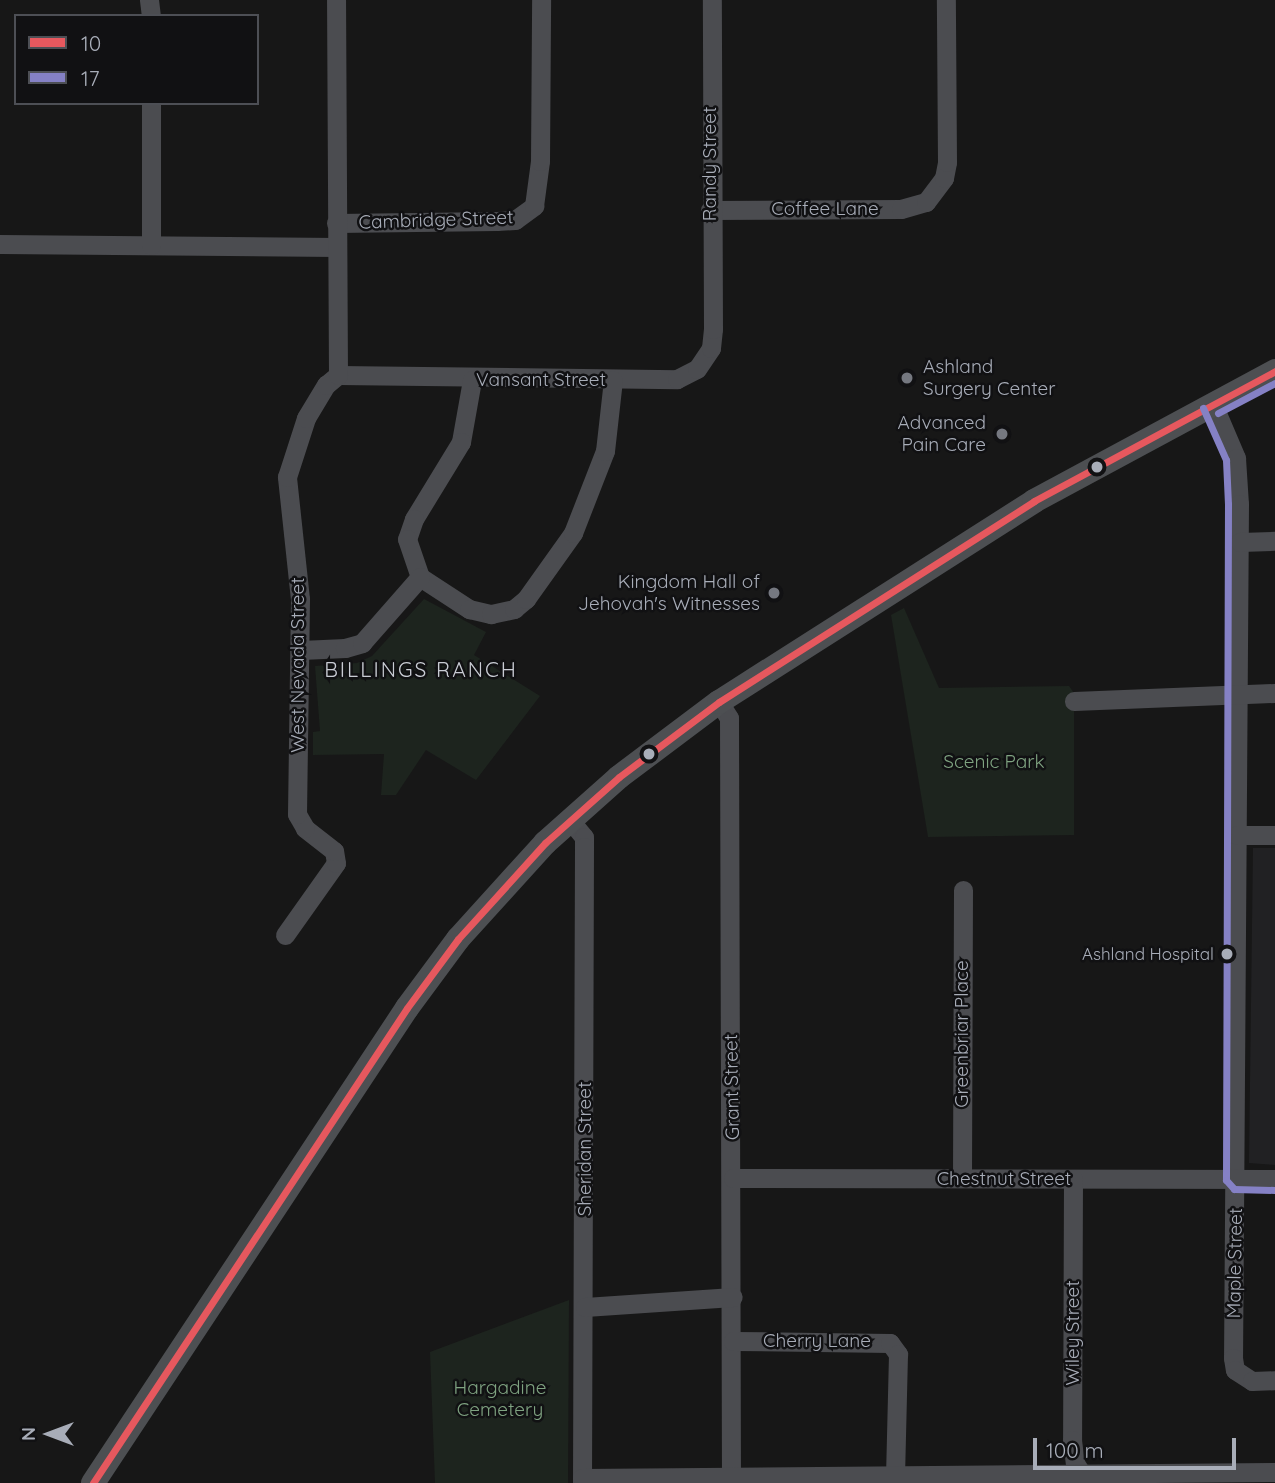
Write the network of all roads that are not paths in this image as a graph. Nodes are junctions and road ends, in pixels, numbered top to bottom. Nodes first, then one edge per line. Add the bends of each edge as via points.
1 (336, 0) edge
2 (541, 0) edge
3 (712, 0) edge
4 (946, 0) edge
5 (151, 105) edge
6 (710, 210) junction
7 (336, 223) junction
8 (0, 244) edge
9 (151, 245) junction
10 (337, 247) junction
11 (713, 329) joint
12 (1275, 371) edge
13 (338, 375) junction
14 (472, 380) junction
15 (613, 380) junction
16 (1213, 404) junction
17 (1275, 541) edge
18 (1240, 542) junction
19 (420, 577) junction
20 (301, 650) junction
21 (1238, 693) junction
22 (1275, 693) edge
23 (1074, 701) dead end
24 (719, 702) junction
25 (570, 820) junction
26 (1237, 835) junction
27 (1275, 835) edge
28 (963, 890) dead end
29 (285, 935) dead end
30 (733, 1178) junction
31 (961, 1178) junction
32 (1073, 1179) junction
33 (1236, 1179) junction
34 (1275, 1179) edge
35 (733, 1297) junction
36 (585, 1307) junction
37 (733, 1341) junction
38 (1275, 1380) edge
39 (1275, 1472) edge
40 (731, 1476) junction
41 (895, 1476) junction
42 (1084, 1478) edge
43 (582, 1480) edge
44 (833, 1480) edge
45 (93, 1483) edge

1 - 7 street
2 - 7 street, Cambridge Street via 540,161 534,206 515,220
3 - 6 street, Randy Street
4 - 6 street, Coffee Lane via 947,162 935,193 914,208 901,209
5 - 9 street
6 - 11 street, Randy Street
7 - 10 street
8 - 9 street, Cambridge Street
9 - 10 street, Cambridge Street
10 - 13 street
11 - 15 street, Vansant Street via 708,355 688,376
12 - 16 main road
13 - 14 street, Vansant Street
13 - 20 street, West Nevada Street via 326,385 306,418 287,477
14 - 15 street, Vansant Street
14 - 19 street via 461,442 409,530 410,558
15 - 19 street via 605,451 586,508 558,558 526,600 503,612 480,613
16 - 18 street, Maple Street via 1236,458
16 - 24 main road via 1034,501
17 - 18 street
18 - 21 street, Maple Street
19 - 20 street via 362,643
20 - 29 street, West Nevada Street via 297,814 305,828 334,852 336,863
21 - 22 street
21 - 23 street
21 - 26 street, Maple Street
24 - 25 main road
24 - 30 street, Grant Street via 729,718
25 - 36 street, Sheridan Street via 584,837
25 - 45 main road via 475,920 407,1008
26 - 27 street
26 - 33 street, Maple Street
28 - 31 street, Greenbriar Place
30 - 31 street, Chestnut Street
30 - 35 street, Grant Street
31 - 32 street, Chestnut Street
32 - 33 street, Chestnut Street
32 - 42 street, Wiley Street via 1072,1440
33 - 34 street, Chestnut Street
33 - 38 street, Maple Street via 1235,1370 1252,1381
35 - 36 street
35 - 37 street, Grant Street
36 - 43 street, Sheridan Street
37 - 40 street, Grant Street
37 - 41 street, Cherry Lane via 890,1343 898,1354
39 - 42 street
40 - 43 street
40 - 44 street
41 - 42 street
41 - 44 street

